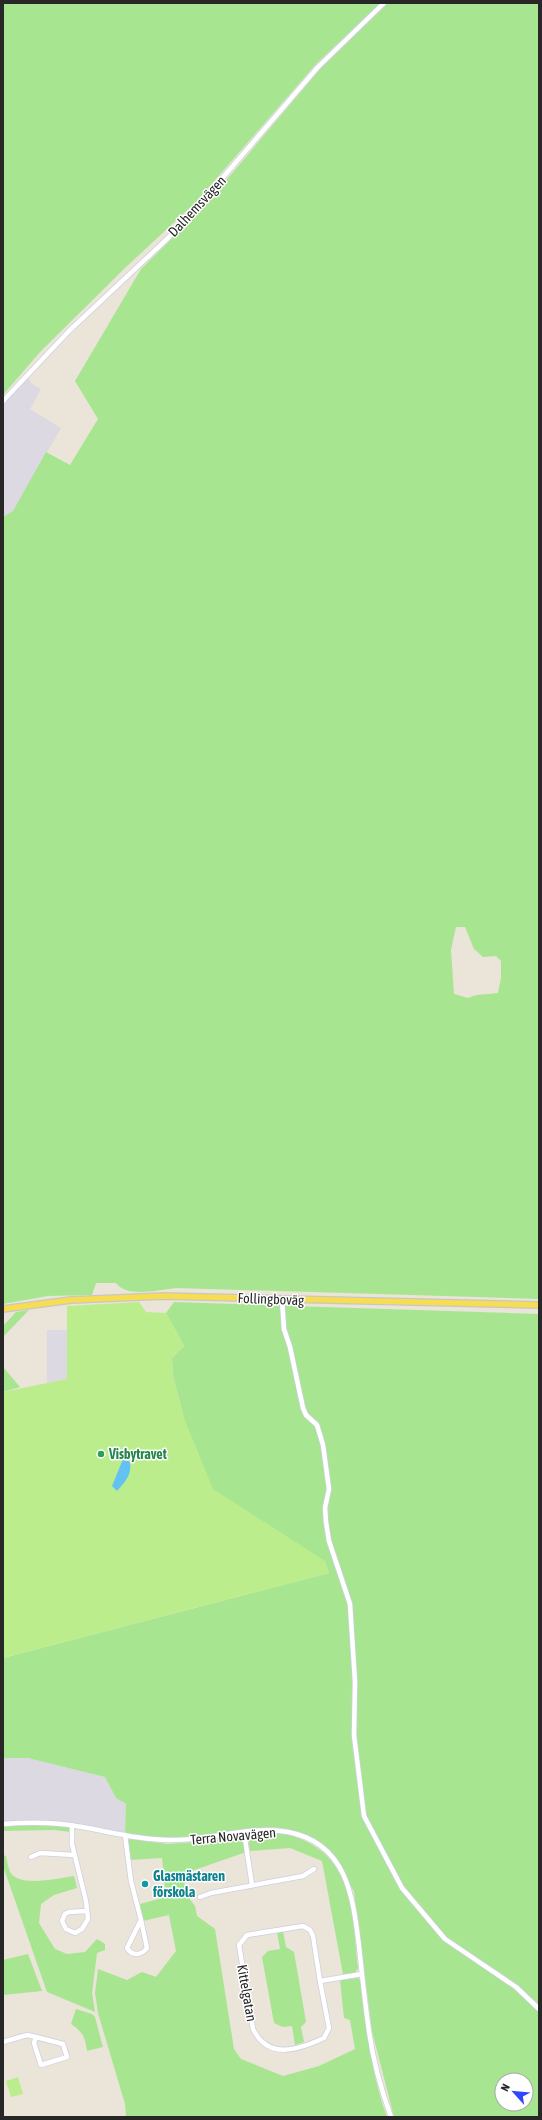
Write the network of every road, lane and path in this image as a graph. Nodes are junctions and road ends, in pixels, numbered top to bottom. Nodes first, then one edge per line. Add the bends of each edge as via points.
1 (384, 3) edge
2 (3, 401) edge
3 (282, 1300) junction
4 (539, 1305) edge
5 (3, 1309) edge
6 (3, 1824) edge
7 (72, 1825) junction
8 (244, 1832) junction
9 (125, 1836) junction
10 (74, 1855) junction
11 (31, 1857) dead end
12 (314, 1869) dead end
13 (252, 1885) junction
14 (200, 1897) dead end
15 (86, 1911) junction
16 (140, 1920) junction
17 (362, 1974) junction
18 (320, 1981) junction
19 (539, 2009) edge
20 (36, 2037) junction
21 (3, 2042) edge
22 (391, 2117) edge

1 - 2 street, Dalhemsvägen via 318,66 168,238 69,330
3 - 4 main road, Follingboväg
3 - 5 main road, Follingboväg via 141,1296 71,1300
3 - 19 street via 284,1329 303,1408 316,1425 323,1444 329,1489 325,1508 329,1541 350,1604 355,1682 354,1735 364,1816 402,1888 446,1939 516,1987
6 - 7 street, Terra Novavägen via 40,1822
7 - 9 street, Terra Novavägen
7 - 10 street
8 - 9 street, Terra Novavägen via 192,1840
8 - 13 street
8 - 17 street, Terra Novavägen via 275,1830 294,1833 317,1844 340,1866 351,1892
9 - 16 street via 131,1881
10 - 11 street via 40,1853
10 - 15 street via 86,1901
12 - 13 street via 303,1876
13 - 14 street
15 - 15 street via 88,1919 82,1929 75,1933 66,1929 62,1921 65,1914
16 - 16 street via 147,1948 137,1954 127,1948
17 - 18 street
17 - 22 street, Terra Novavägen via 370,2039
18 - 18 street, Kittelgatan via 313,1936 310,1930 302,1926 251,1934 244,1937 239,1945 253,2029 256,2036 265,2044 286,2051 324,2038 329,2028
20 - 20 street via 34,2043 41,2065 67,2057 63,2044
20 - 21 street via 27,2035

